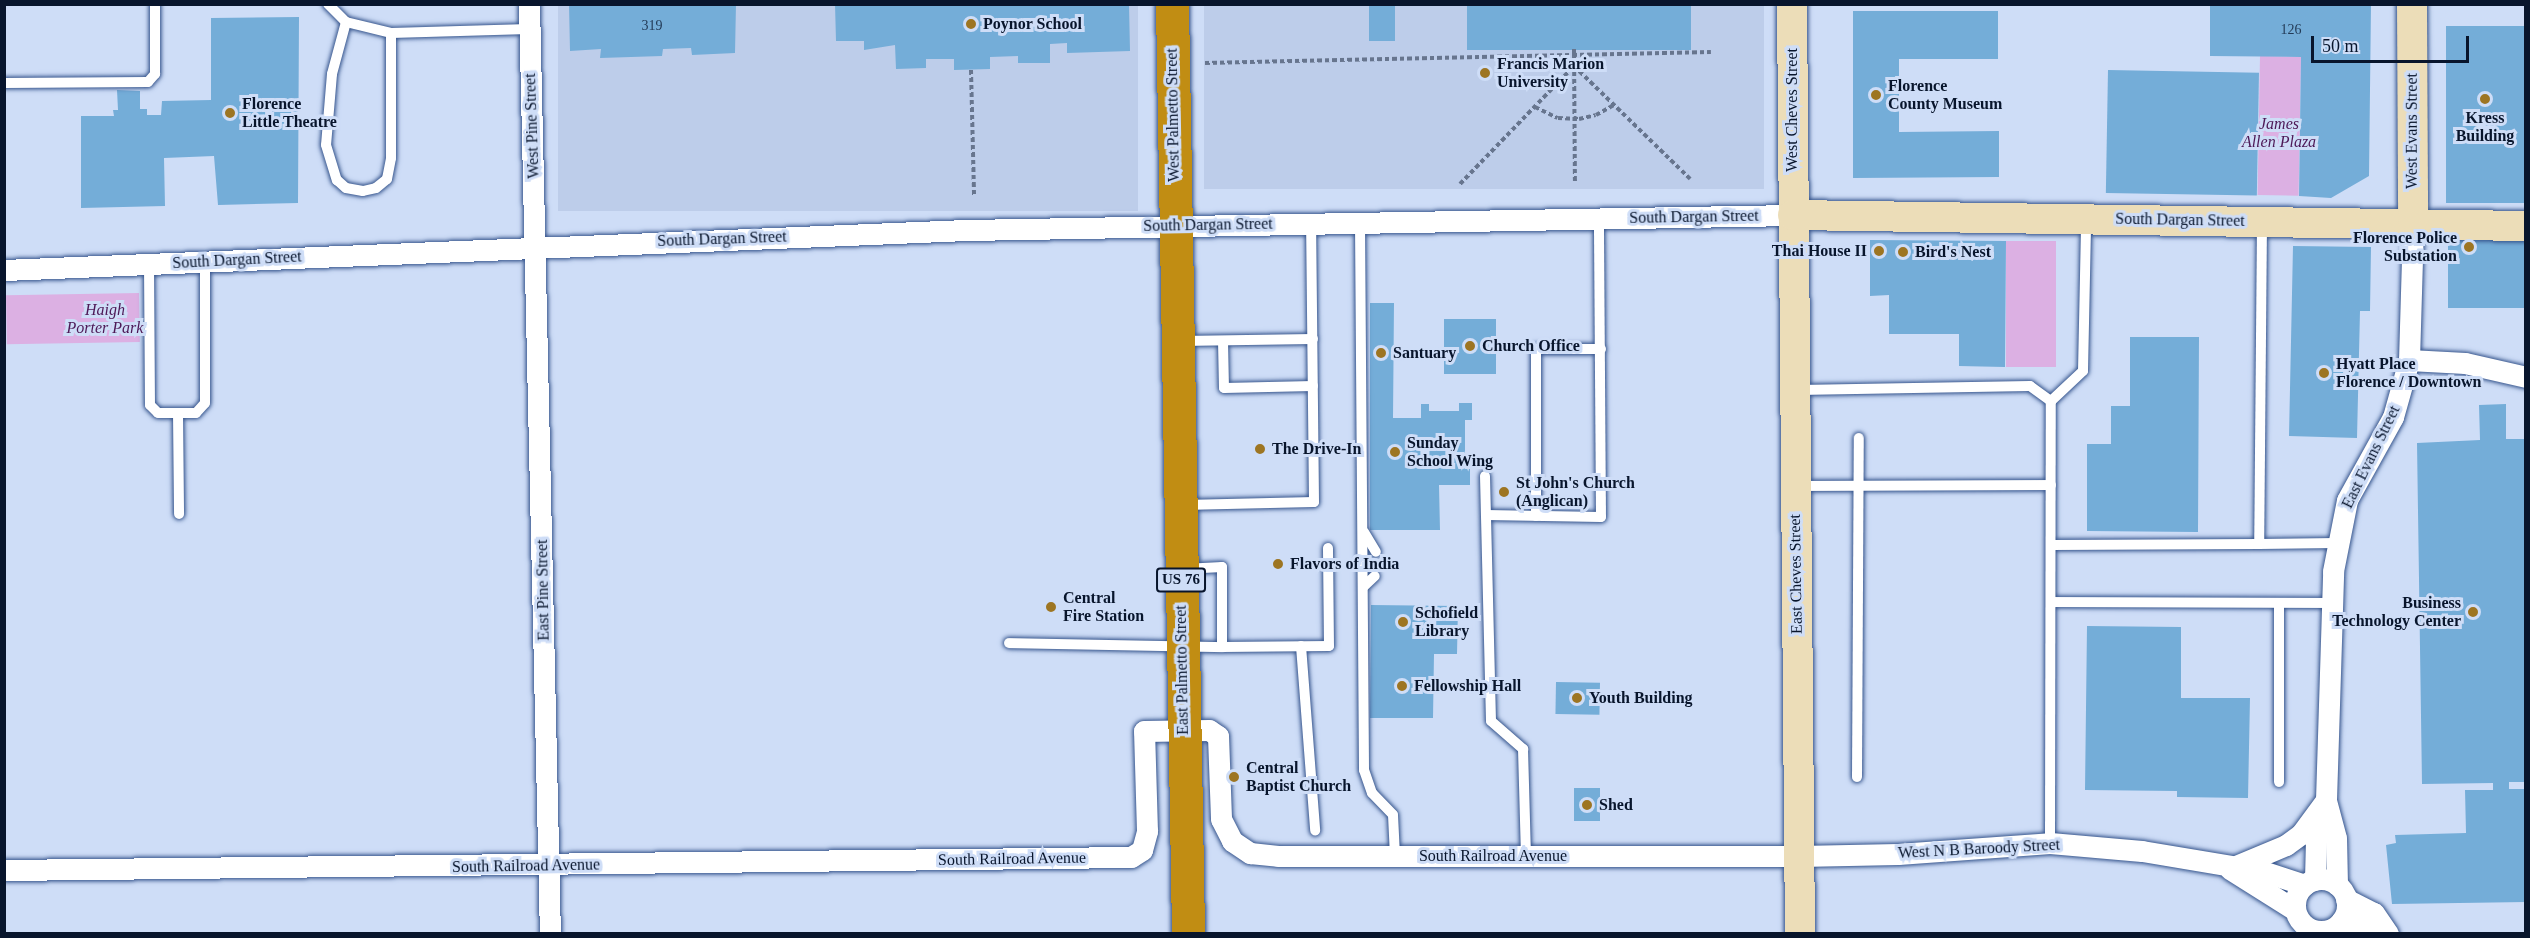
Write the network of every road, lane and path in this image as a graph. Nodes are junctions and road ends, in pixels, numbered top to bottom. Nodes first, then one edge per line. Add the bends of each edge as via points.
1 (155, 4) edge
2 (328, 4) edge
3 (529, 4) edge
4 (1172, 4) edge
5 (1792, 4) edge
6 (2412, 4) edge
7 (346, 22) junction
8 (529, 29) junction
9 (391, 33) junction
10 (1574, 49) dead end
11 (1712, 52) dead end
12 (1574, 55) junction
13 (1205, 63) dead end
14 (1574, 66) junction
15 (971, 70) dead end
16 (4, 83) edge
17 (1614, 105) junction
18 (1534, 107) junction
19 (1574, 119) junction
20 (1690, 179) dead end
21 (1575, 182) dead end
22 (1460, 184) dead end
23 (974, 196) dead end
24 (1793, 215) junction
25 (1599, 219) junction
26 (2086, 219) junction
27 (2262, 222) junction
28 (2413, 222) junction
29 (1360, 223) junction
30 (1311, 224) junction
31 (1174, 226) junction
32 (2526, 226) edge
33 (535, 247) junction
34 (206, 261) junction
35 (149, 264) junction
36 (4, 270) edge
37 (1313, 339) junction
38 (1223, 340) junction
39 (1177, 341) junction
40 (1601, 349) junction
41 (2409, 360) junction
42 (2526, 377) edge
43 (1313, 386) junction
44 (1795, 390) junction
45 (2051, 401) junction
46 (178, 413) junction
47 (1859, 438) dead end
48 (1485, 476) dead end
49 (2051, 485) junction
50 (1795, 486) junction
51 (1858, 486) junction
52 (1179, 506) junction
53 (179, 514) dead end
54 (1486, 515) junction
55 (1536, 516) junction
56 (1362, 529) junction
57 (2336, 543) junction
58 (2259, 544) junction
59 (2051, 545) junction
60 (1328, 548) dead end
61 (1376, 552) dead end
62 (1180, 569) junction
63 (1375, 576) dead end
64 (1363, 587) junction
65 (2050, 602) junction
66 (2278, 603) junction
67 (2331, 603) junction
68 (1009, 643) dead end
69 (1182, 646) junction
70 (1222, 646) junction
71 (1301, 646) junction
72 (1184, 730) junction
73 (1857, 777) dead end
74 (2279, 782) dead end
75 (2326, 800) junction
76 (1315, 830) dead end
77 (2050, 843) junction
78 (1395, 856) junction
79 (1526, 856) junction
80 (1799, 856) junction
81 (548, 865) junction
82 (2230, 868) junction
83 (4, 870) edge
84 (2310, 882) junction
85 (2342, 892) junction
86 (2295, 910) junction
87 (2337, 927) edge
88 (2313, 932) edge
89 (550, 933) edge
90 (1188, 933) edge
91 (1800, 933) edge
92 (2378, 933) edge
93 (2388, 933) edge

1 - 16 lane via 155,74 148,82
2 - 7 lane
3 - 8 street, West Pine Street
4 - 31 highway, West Palmetto Street / US 76
5 - 24 street, West Cheves Street
6 - 28 street, West Evans Street
7 - 9 lane
7 - 9 lane via 332,74 326,146 337,180 346,188 363,191 376,188 387,179 392,158
8 - 9 lane
8 - 33 street, West Pine Street
10 - 12 path
11 - 12 path
12 - 13 path
12 - 14 path
14 - 17 path
14 - 18 path
14 - 19 path
15 - 23 path
17 - 19 path via 1596,116
17 - 20 path
18 - 19 path via 1558,118
18 - 22 path
19 - 21 path
24 - 25 street, South Dargan Street
24 - 26 street, South Dargan Street
24 - 44 street, East Cheves Street
25 - 29 street, South Dargan Street
25 - 40 lane
26 - 27 street, South Dargan Street
26 - 45 lane via 2083,371
27 - 28 street, South Dargan Street
27 - 58 lane
28 - 32 street, South Dargan Street
28 - 41 street, East Evans Street
29 - 30 street, South Dargan Street
29 - 56 lane
30 - 31 street, South Dargan Street
30 - 37 lane
31 - 33 street, South Dargan Street
31 - 39 highway, East Palmetto Street / US 76
33 - 34 street, South Dargan Street
33 - 81 street, East Pine Street
34 - 35 street, South Dargan Street
34 - 46 lane via 205,403 196,413
35 - 36 street, South Dargan Street
35 - 46 lane via 150,405 158,413
37 - 38 lane via 1286,344
37 - 43 lane
38 - 39 lane
38 - 43 lane via 1224,388 1248,382 1286,381
39 - 52 highway, East Palmetto Street / US 76
40 - 55 lane via 1536,349
40 - 55 lane via 1601,517
41 - 42 street via 2465,363
41 - 57 street, East Evans Street via 2393,417 2351,493
43 - 52 lane via 1314,502
44 - 45 lane via 2031,386
44 - 50 street, East Cheves Street
45 - 49 lane
46 - 53 lane
47 - 51 lane
48 - 54 lane
49 - 51 lane
49 - 59 lane
50 - 51 lane
50 - 80 street, East Cheves Street
51 - 73 lane
52 - 62 highway, East Palmetto Street / US 76
54 - 55 lane
54 - 79 lane via 1491,721 1522,749
56 - 61 lane
56 - 64 lane
57 - 58 lane
57 - 67 street, East Evans Street
58 - 59 lane
59 - 65 lane
60 - 71 lane via 1329,646
62 - 69 highway, East Palmetto Street / US 76
62 - 70 lane via 1222,567
63 - 64 lane
64 - 78 lane via 1364,770 1372,793 1393,815
65 - 66 lane
65 - 77 lane
66 - 67 lane
66 - 74 lane
67 - 75 street, East Evans Street
68 - 69 lane
69 - 70 lane
69 - 72 highway, East Palmetto Street / US 76
70 - 71 lane
71 - 76 lane
72 - 78 street, South Railroad Avenue via 1216,731 1221,819 1226,832 1241,849 1278,856
72 - 81 street, South Railroad Avenue via 1144,731 1146,831 1142,850 1131,857
72 - 90 highway, East Palmetto Street / US 76
75 - 82 street via 2301,834 2286,845
75 - 84 street, East Evans Street
75 - 85 street, East Evans Street via 2336,838
77 - 80 street, West N B Baroody Street via 1898,854
77 - 82 street, West N B Baroody Street via 2142,851
78 - 79 street, South Railroad Avenue
79 - 80 street, South Railroad Avenue
80 - 91 street, East Cheves Street
81 - 83 street, South Railroad Avenue
81 - 89 street, East Pine Street
82 - 84 street, West N B Baroody Street
82 - 86 street, West N B Baroody Street
84 - 85 street
84 - 86 street via 2296,896
85 - 87 street
85 - 93 street via 2374,913
86 - 88 street via 2301,923
87 - 88 street
87 - 92 street

